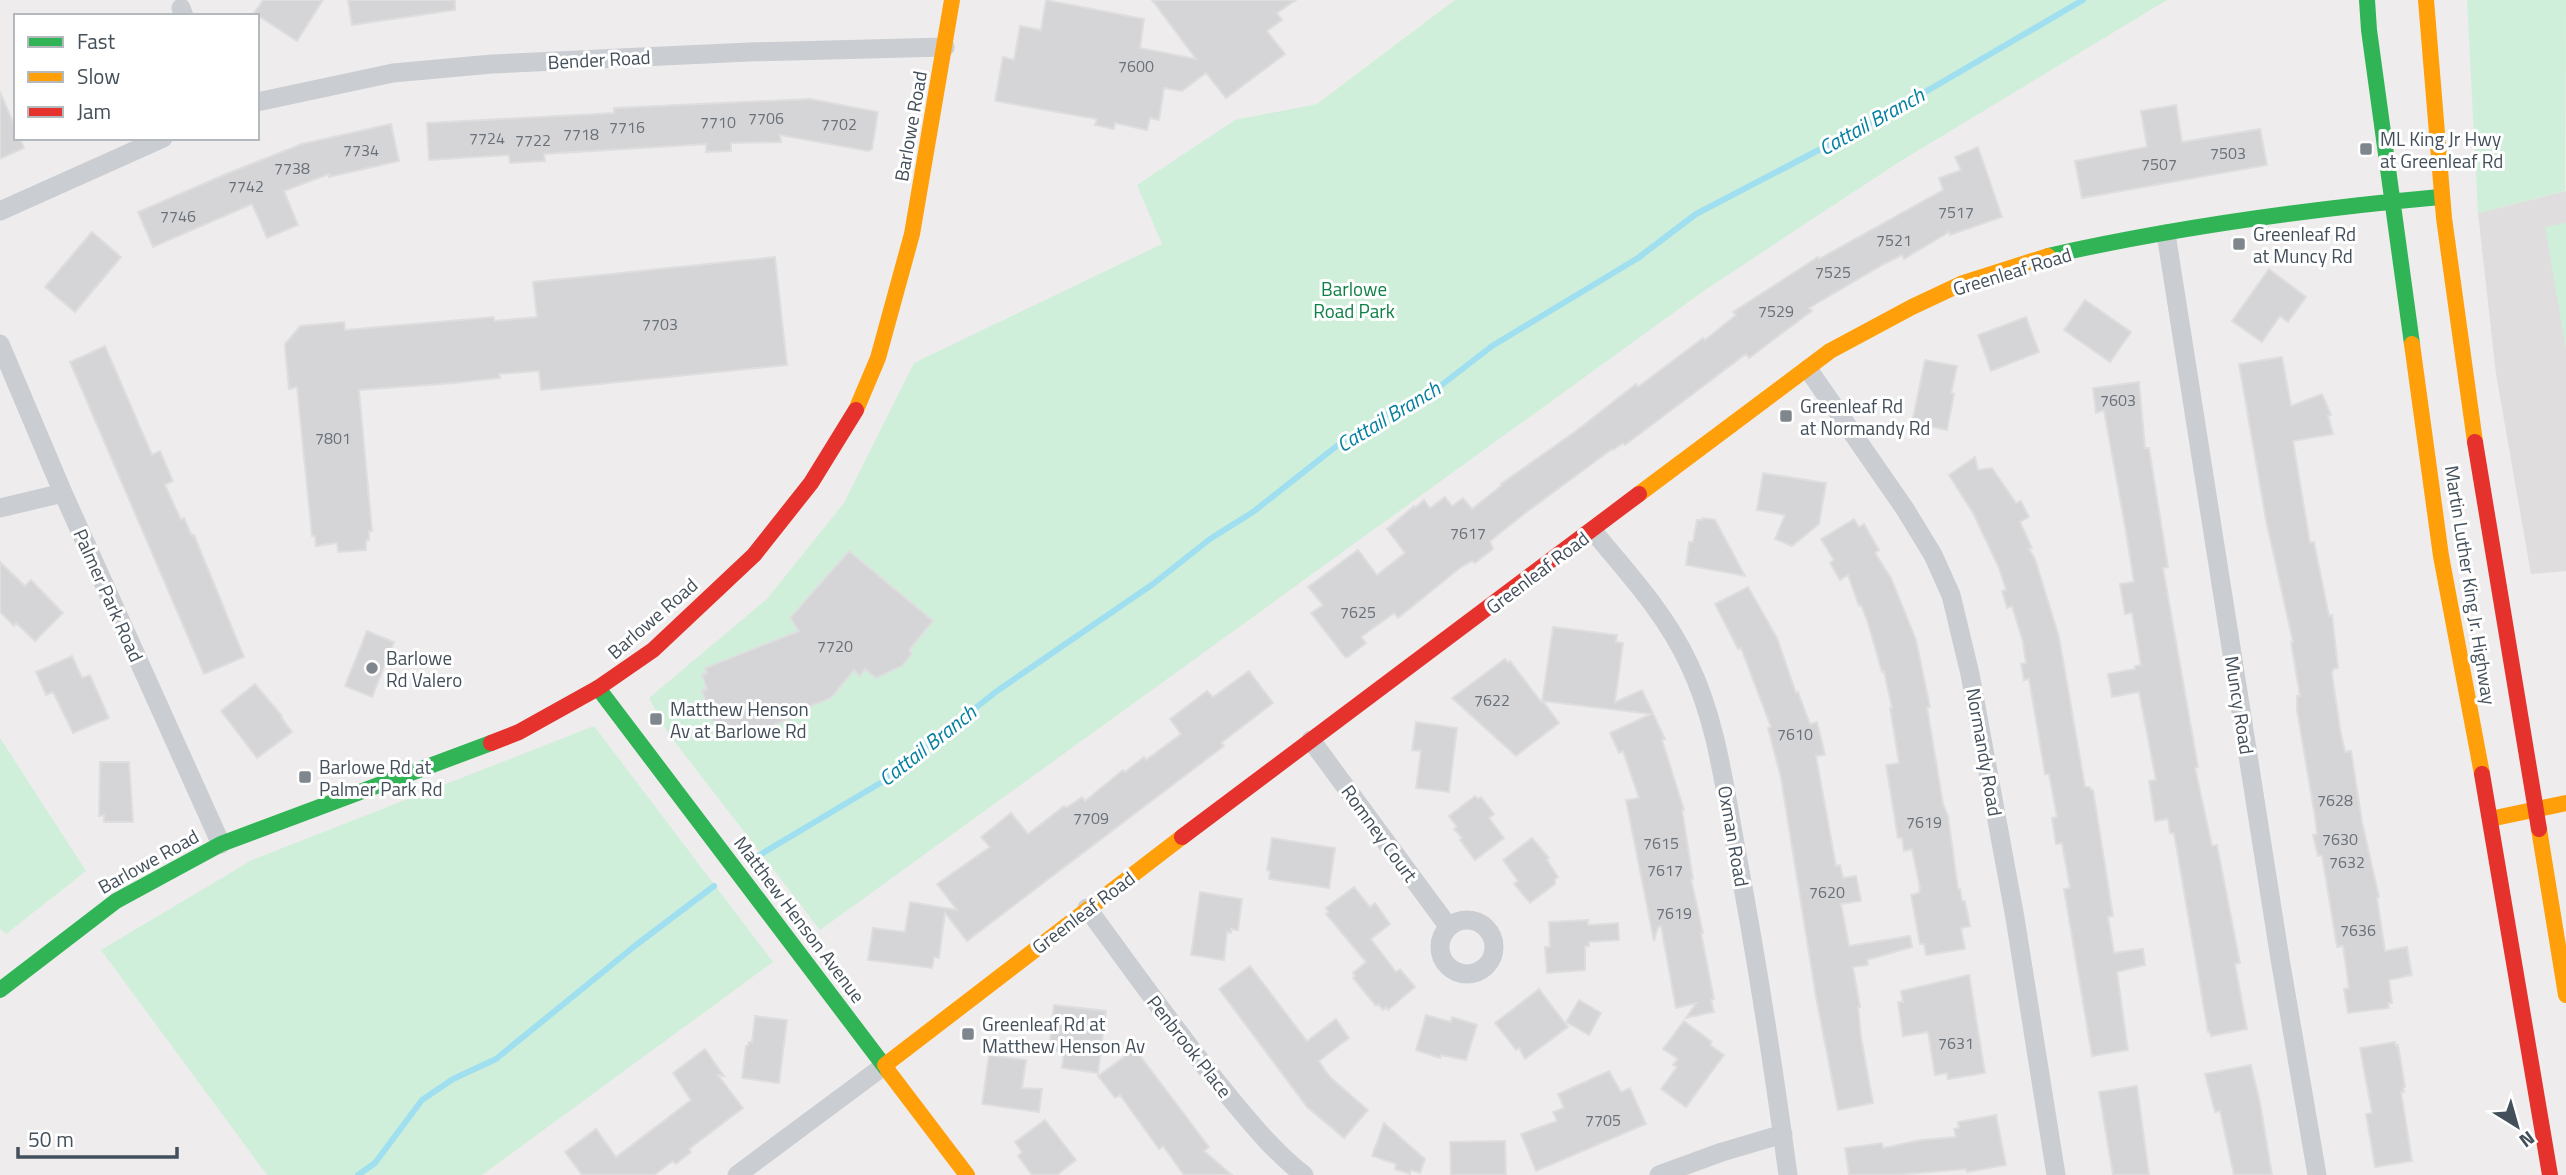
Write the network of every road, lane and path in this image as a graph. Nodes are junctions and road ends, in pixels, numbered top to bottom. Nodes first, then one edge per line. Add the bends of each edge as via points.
1 (952, 0) edge
2 (2367, 0) edge
3 (2426, 0) edge
4 (945, 47) junction
5 (259, 102) edge
6 (159, 140) edge
7 (2440, 197) junction
8 (2393, 201) junction
9 (0, 211) edge
10 (2166, 234) junction
11 (0, 344) edge
12 (1808, 369) junction
13 (63, 494) junction
14 (0, 508) edge
15 (1593, 531) junction
16 (598, 688) junction
17 (1311, 740) junction
18 (2566, 803) edge
19 (2536, 810) junction
20 (2490, 820) junction
21 (221, 844) junction
22 (1087, 908) junction
23 (1448, 926) dead end
24 (0, 990) edge
25 (2566, 995) edge
26 (885, 1065) junction
27 (1783, 1134) junction
28 (737, 1175) edge
29 (967, 1175) edge
30 (1304, 1175) edge
31 (1659, 1175) edge
32 (1788, 1175) edge
33 (2056, 1175) edge
34 (2317, 1175) edge
35 (2550, 1175) edge

1 - 4 street, Barlowe Road
2 - 8 street, Martin Luther King Jr. Highway
3 - 7 street, Martin Luther King Jr. Highway
4 - 5 street, Bender Road via 492,64 393,73
4 - 16 street, Barlowe Road via 906,259 878,358 858,405 811,484 754,555 653,650
6 - 9 street
7 - 8 street, Greenleaf Road
7 - 19 street, Martin Luther King Jr. Highway via 2462,366
8 - 10 street, Greenleaf Road
8 - 20 street, Martin Luther King Jr. Highway via 2441,556
10 - 12 street, Greenleaf Road via 2024,263 1965,283 1830,351
10 - 34 street, Muncy Road
11 - 13 street, Palmer Park Road
12 - 15 street, Greenleaf Road
12 - 33 street, Normandy Road via 1905,509 1951,595 2002,850
13 - 14 street
13 - 21 street, Palmer Park Road
15 - 17 street, Greenleaf Road
15 - 27 street, Oxman Road via 1676,639 1705,703 1722,769 1755,950
16 - 21 street, Barlowe Road via 519,732
16 - 26 street, Matthew Henson Avenue
17 - 22 street, Greenleaf Road
17 - 23 street, Romney Court
18 - 19 street
19 - 20 street
19 - 25 street, Martin Luther King Jr. Highway
20 - 35 street, Martin Luther King Jr. Highway
21 - 24 street, Barlowe Road via 116,901
22 - 26 street, Greenleaf Road
22 - 30 street, Penbrook Place via 1199,1061 1274,1148
26 - 28 street, Greenleaf Road
26 - 29 street, Matthew Henson Avenue
27 - 31 street
27 - 32 street, Oxman Road

